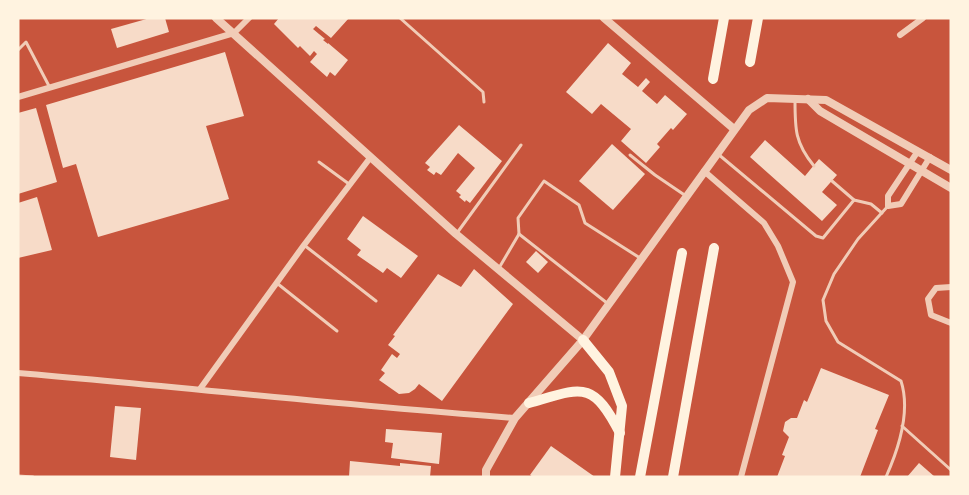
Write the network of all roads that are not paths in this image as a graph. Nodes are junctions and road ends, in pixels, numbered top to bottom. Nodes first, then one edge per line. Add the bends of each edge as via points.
1 (216, 18) edge
2 (249, 18) edge
3 (400, 18) edge
4 (604, 18) edge
5 (724, 18) edge
6 (758, 18) edge
7 (923, 18) edge
8 (234, 33) junction
9 (900, 35) dead end
10 (18, 50) edge
11 (750, 62) dead end
12 (713, 80) dead end
13 (50, 87) junction
14 (18, 97) edge
15 (795, 99) junction
16 (807, 99) junction
17 (484, 102) dead end
18 (734, 129) junction
19 (521, 145) dead end
20 (918, 151) junction
21 (717, 153) junction
22 (630, 155) dead end
23 (930, 157) junction
24 (370, 158) junction
25 (319, 162) dead end
26 (910, 163) junction
27 (814, 166) dead end
28 (922, 170) junction
29 (951, 170) edge
30 (704, 171) junction
31 (832, 182) dead end
32 (350, 185) junction
33 (951, 188) edge
34 (686, 196) junction
35 (854, 200) junction
36 (888, 206) junction
37 (882, 213) junction
38 (456, 234) junction
39 (519, 234) junction
40 (303, 245) junction
41 (714, 248) dead end
42 (682, 253) dead end
43 (641, 259) junction
44 (498, 269) junction
45 (277, 283) junction
46 (951, 287) edge
47 (376, 301) dead end
48 (609, 304) junction
49 (951, 323) edge
50 (337, 331) dead end
51 (583, 340) junction
52 (18, 373) edge
53 (200, 388) junction
54 (529, 403) junction
55 (515, 418) junction
56 (902, 426) junction
57 (620, 434) junction
58 (951, 470) edge
59 (18, 476) edge
60 (24, 477) edge
61 (33, 477) edge
62 (486, 477) edge
63 (615, 477) edge
64 (640, 477) edge
65 (673, 477) edge
66 (741, 477) edge
67 (886, 477) edge

1 - 8 street
2 - 8 street
3 - 17 lane via 483,92
4 - 18 street
5 - 12 highway
6 - 11 highway
7 - 9 street
8 - 13 street
8 - 24 street
10 - 13 lane via 26,42
13 - 14 street
15 - 16 street
15 - 18 street via 767,98 749,110
15 - 27 lane via 795,132
16 - 20 street via 826,100
16 - 26 street via 820,111
18 - 21 street
19 - 38 lane
20 - 23 street
20 - 26 street
21 - 30 street
21 - 35 lane via 816,236 823,238
22 - 34 lane
23 - 28 street
23 - 29 street
24 - 32 street
24 - 38 street
25 - 32 lane
26 - 28 street
26 - 36 street via 888,196
28 - 33 street
28 - 36 street via 901,204
30 - 34 street
30 - 66 street via 764,223 793,282
31 - 35 lane
32 - 40 street
34 - 43 street
35 - 37 lane via 871,204
36 - 37 lane
37 - 56 lane via 846,256 823,300 826,321 837,342 901,381 906,395
38 - 44 street
39 - 43 lane via 518,218 544,181 579,205 585,223
39 - 44 lane
39 - 48 lane
40 - 45 street
40 - 47 lane
41 - 65 highway
42 - 64 highway
43 - 48 street
44 - 51 street
45 - 50 lane
45 - 53 street
46 - 49 street via 936,288 928,299 931,315
48 - 51 street
51 - 54 street
51 - 57 highway via 609,372 622,406
52 - 53 street
53 - 55 street
54 - 55 street
54 - 57 highway via 568,392 591,395 603,404
55 - 62 street via 486,470
56 - 58 lane
56 - 67 lane via 897,453
57 - 63 highway
59 - 60 lane
60 - 61 lane

